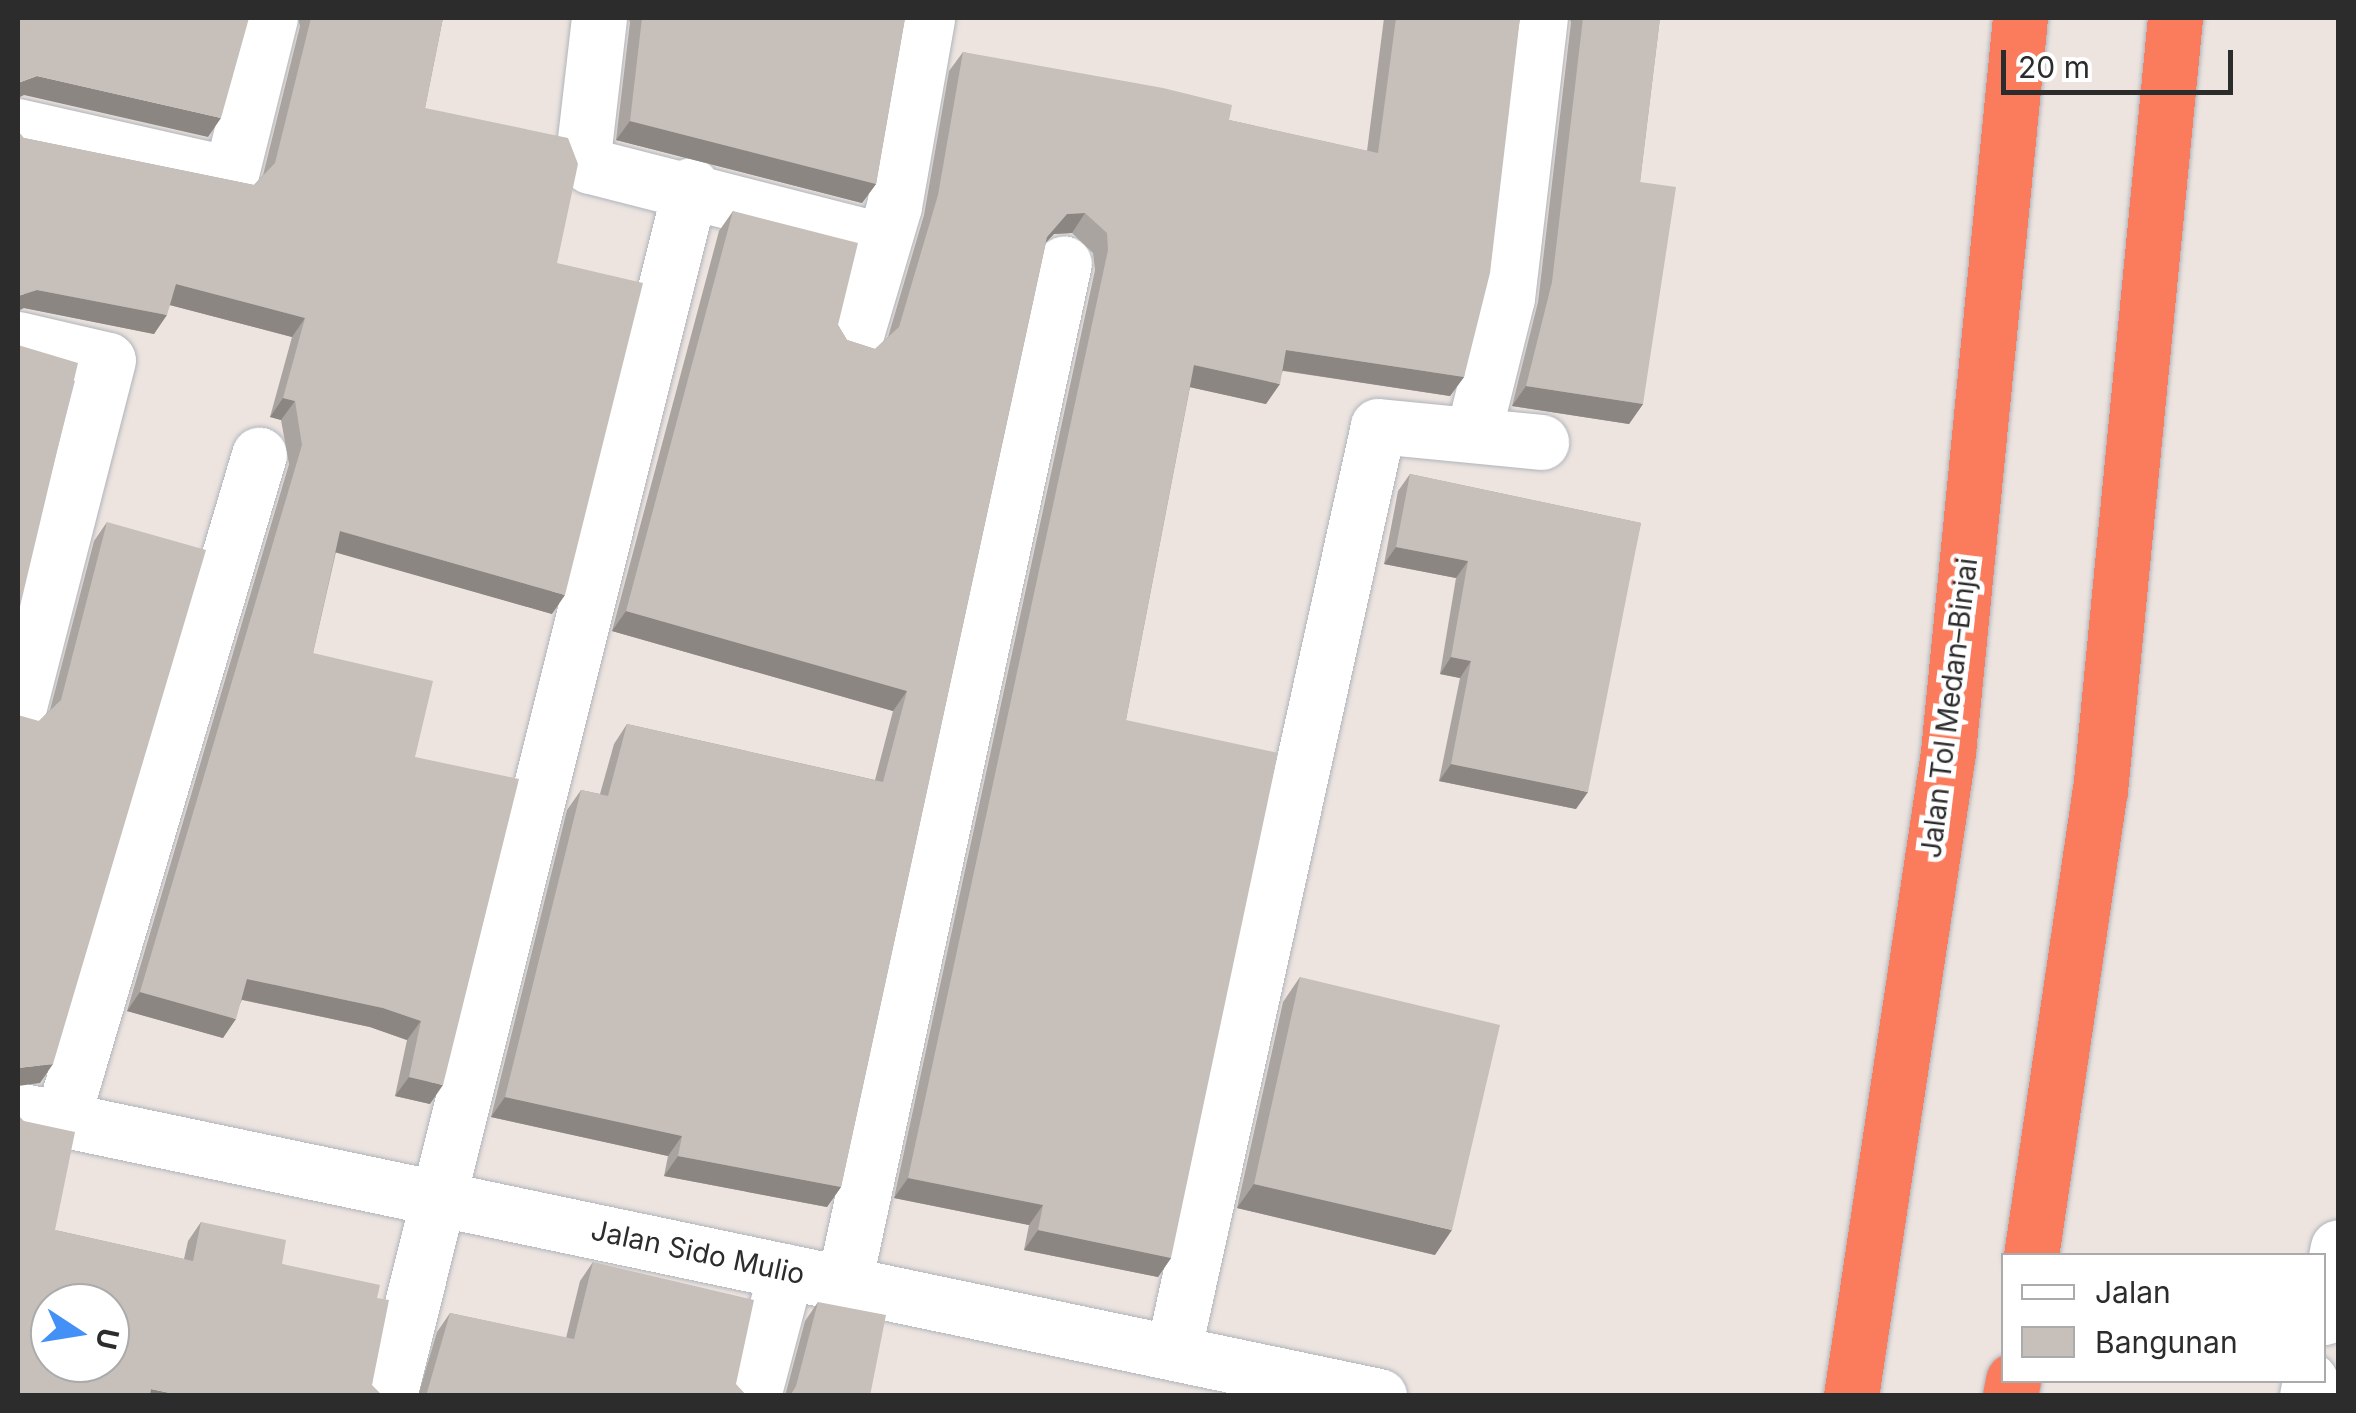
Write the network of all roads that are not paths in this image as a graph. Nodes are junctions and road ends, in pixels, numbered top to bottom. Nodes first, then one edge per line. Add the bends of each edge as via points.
1 (270, 18) edge
2 (600, 18) edge
3 (928, 18) edge
4 (1540, 18) edge
5 (2020, 18) edge
6 (2175, 18) edge
7 (18, 126) edge
8 (691, 185) junction
9 (881, 240) junction
10 (1064, 263) dead end
11 (855, 338) edge
12 (18, 339) edge
13 (1474, 430) junction
14 (1541, 442) dead end
15 (259, 455) dead end
16 (18, 710) edge
17 (40, 1115) edge
18 (434, 1197) junction
19 (2338, 1247) edge
20 (2031, 1253) edge
21 (786, 1271) junction
22 (844, 1283) junction
23 (2326, 1307) edge
24 (1172, 1352) junction
25 (389, 1396) edge
26 (754, 1396) edge
27 (1379, 1396) edge
28 (1850, 1396) edge

1 - 7 street via 231,174
2 - 8 street via 586,159 600,171
3 - 9 street
4 - 13 street via 1506,298
5 - 28 highway, Jalan Tol Medan–Binjai via 1948,752
6 - 20 highway via 2100,791
8 - 9 street
8 - 18 street
9 - 11 street
10 - 22 street
12 - 16 street via 108,360
13 - 14 street
13 - 24 street via 1378,426
15 - 17 street
17 - 18 street, Jalan Sido Mulio
18 - 21 street, Jalan Sido Mulio
18 - 25 street
19 - 23 street
21 - 22 street, Jalan Sido Mulio
21 - 26 street
22 - 24 street, Jalan Sido Mulio
24 - 27 street, Jalan Sido Mulio

